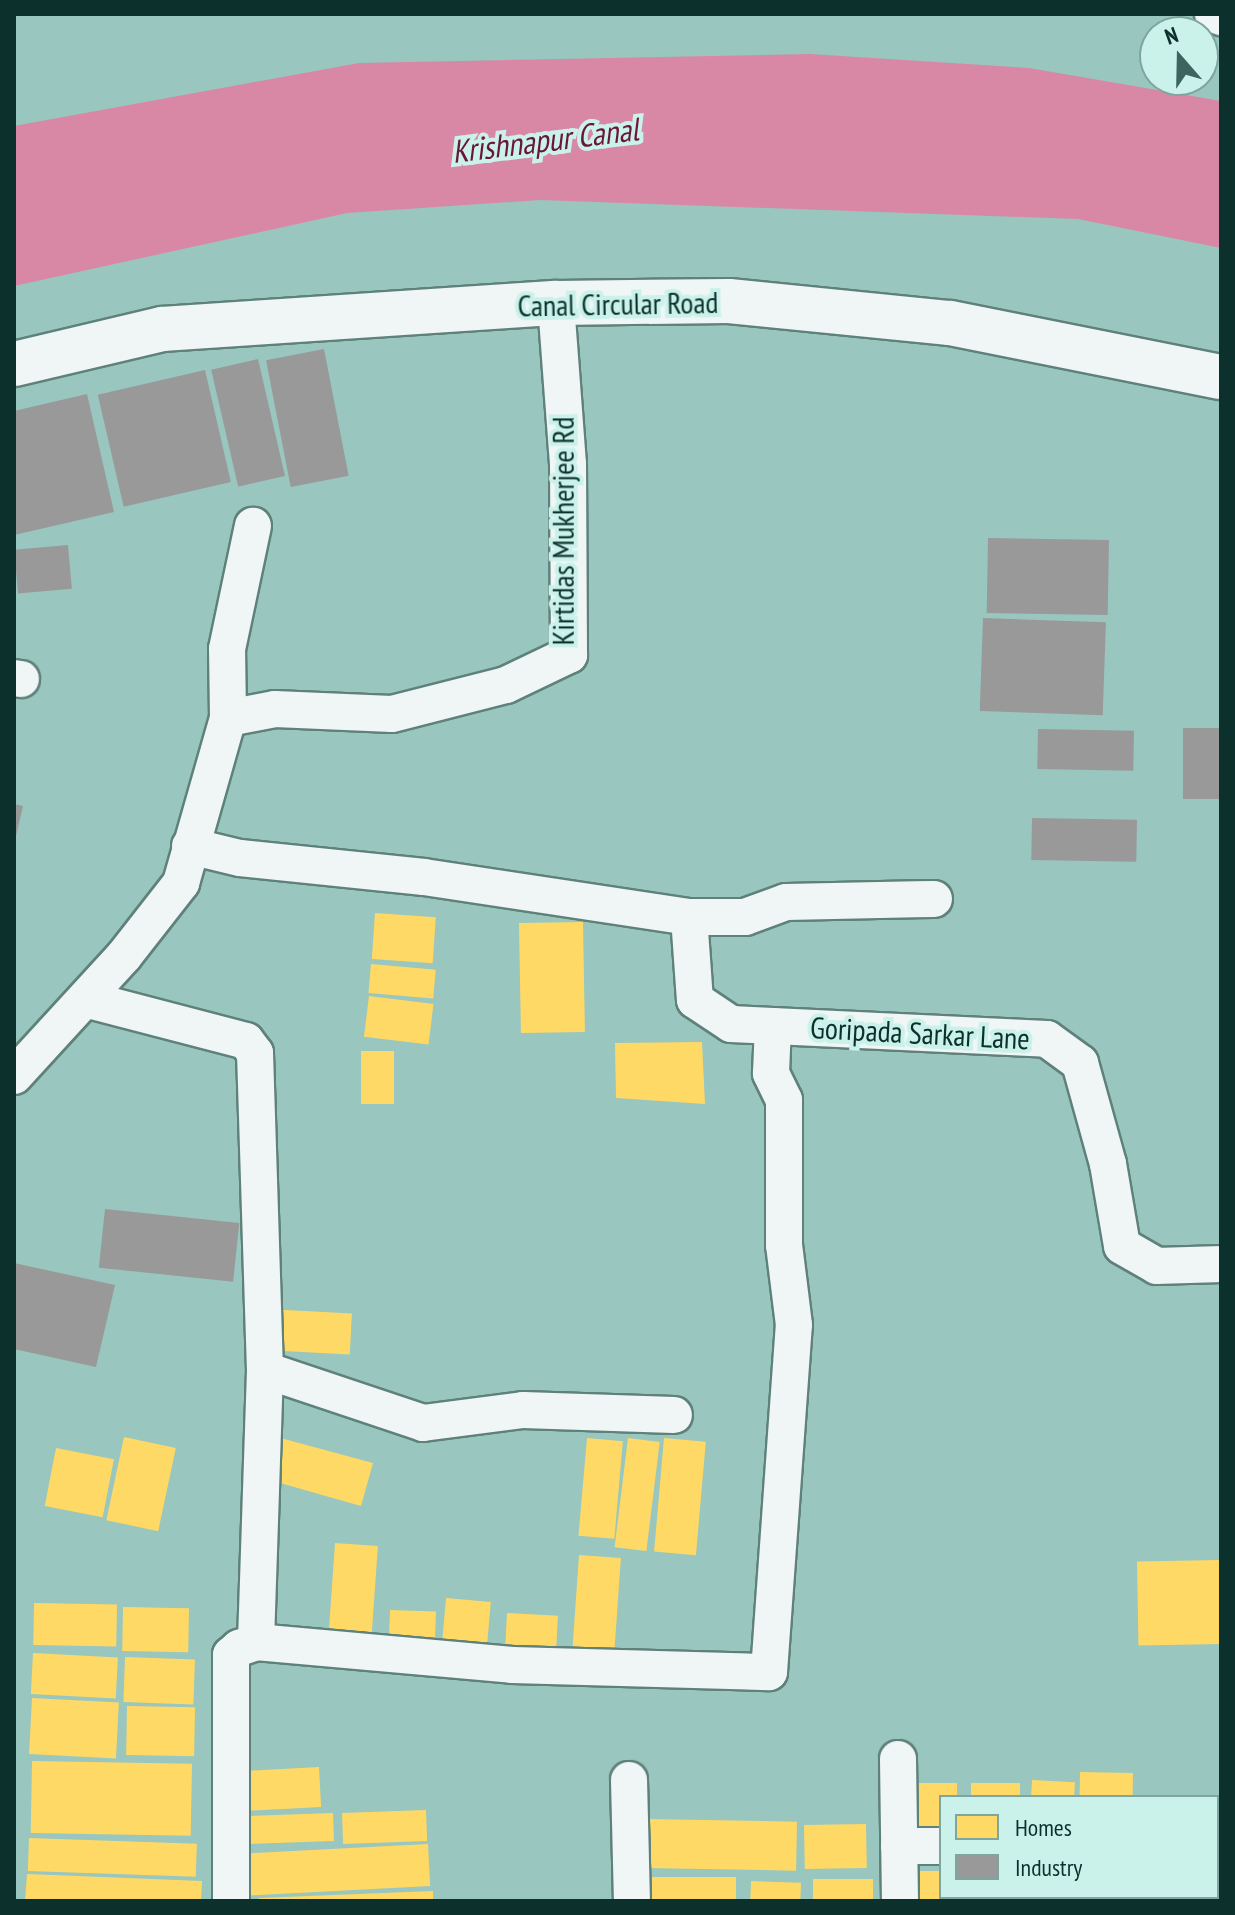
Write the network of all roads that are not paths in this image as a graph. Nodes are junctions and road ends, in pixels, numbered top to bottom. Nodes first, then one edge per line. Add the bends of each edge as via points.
1 (1213, 14) edge
2 (1221, 17) edge
3 (556, 303) junction
4 (14, 364) edge
5 (1221, 377) edge
6 (253, 526) dead end
7 (228, 718) junction
8 (190, 846) junction
9 (934, 899) dead end
10 (689, 917) junction
11 (85, 999) junction
12 (773, 1026) junction
13 (14, 1076) edge
14 (1221, 1264) edge
15 (265, 1370) junction
16 (674, 1415) dead end
17 (256, 1642) junction
18 (898, 1759) dead end
19 (629, 1780) dead end
20 (899, 1846) junction
21 (939, 1846) edge
22 (231, 1901) edge
23 (632, 1901) edge
24 (900, 1901) edge

1 - 2 street
3 - 4 main road, Canal Circular Road via 162,329
3 - 5 main road, Canal Circular Road via 729,301 950,323
3 - 7 street, Kirtidas Mukherjee Rd via 568,464 569,655 506,685 392,714 275,709
6 - 7 street via 227,649
7 - 8 street
8 - 10 street via 240,858 424,877
8 - 11 street via 181,883
9 - 10 street via 786,902 745,917
10 - 12 street, Goripada Sarkar Lane via 695,1000 731,1024
11 - 13 street
11 - 15 street via 253,1046
12 - 14 street, Goripada Sarkar Lane via 1047,1039 1080,1063 1108,1164 1122,1246 1157,1266
12 - 17 street via 771,1073 784,1100 784,1245 794,1325 769,1672 512,1665
15 - 16 street via 423,1423 523,1410
15 - 17 street
17 - 22 street via 231,1655
18 - 20 street
19 - 23 street
20 - 21 street
20 - 24 street

